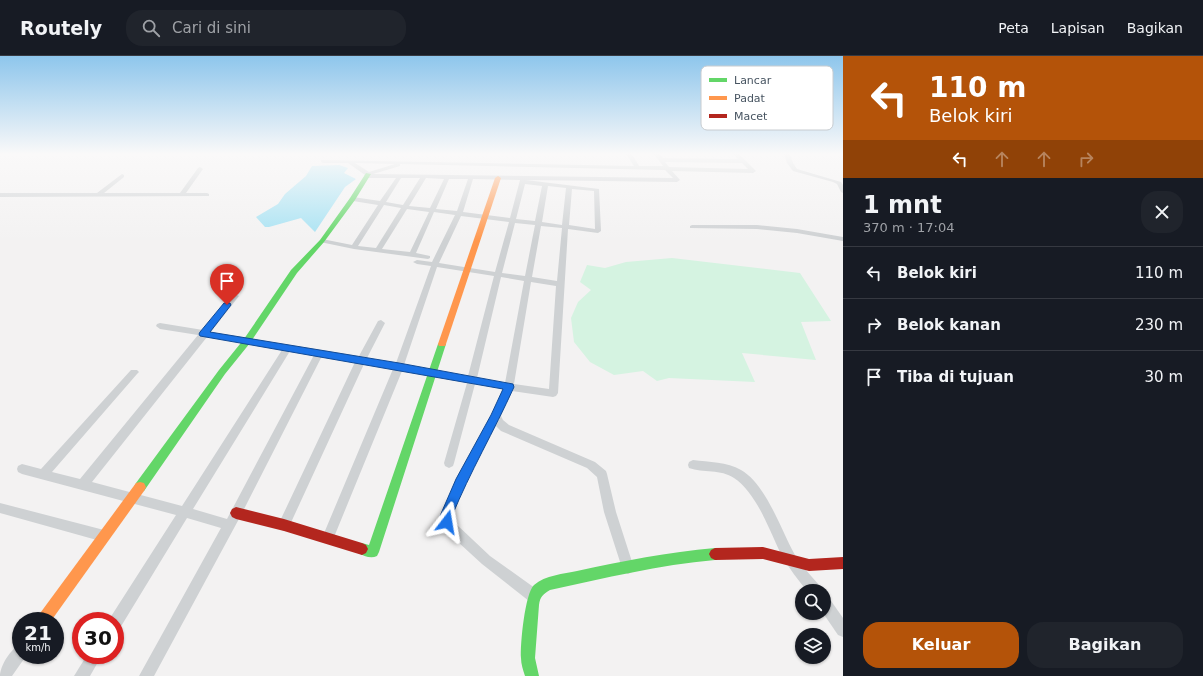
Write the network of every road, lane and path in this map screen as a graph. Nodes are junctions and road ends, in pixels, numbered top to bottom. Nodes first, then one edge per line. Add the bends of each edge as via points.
1 (113, 183) edge
2 (191, 183) edge
3 (363, 183) edge
4 (394, 183) edge
5 (420, 183) edge
6 (445, 183) edge
7 (469, 183) edge
8 (496, 183) edge
9 (522, 183) edge
10 (536, 183) edge
11 (597, 183) edge
12 (545, 185) junction
13 (568, 188) junction
14 (597, 190) junction
15 (99, 194) junction
16 (182, 194) junction
17 (0, 195) edge
18 (207, 195) dead end
19 (353, 199) junction
20 (381, 204) junction
21 (406, 207) junction
22 (431, 210) junction
23 (459, 214) junction
24 (486, 217) junction
25 (512, 220) junction
26 (538, 224) junction
27 (566, 227) junction
28 (692, 227) dead end
29 (843, 239) edge
30 (322, 241) junction
31 (354, 247) junction
32 (378, 250) junction
33 (412, 255) junction
34 (437, 261) junction
35 (417, 262) dead end
36 (467, 269) junction
37 (498, 274) junction
38 (529, 278) junction
39 (560, 284) junction
40 (235, 296) dead end
41 (381, 322) dead end
42 (160, 326) dead end
43 (204, 334) junction
44 (247, 341) junction
45 (288, 348) junction
46 (319, 353) junction
47 (361, 360) junction
48 (399, 366) junction
49 (134, 372) dead end
50 (433, 373) junction
51 (472, 380) junction
52 (509, 387) junction
53 (496, 416) junction
54 (449, 463) dead end
55 (694, 465) dead end
56 (22, 469) dead end
57 (44, 474) junction
58 (83, 484) junction
59 (132, 497) junction
60 (0, 508) edge
61 (185, 512) junction
62 (236, 513) junction
63 (229, 525) junction
64 (284, 525) junction
65 (104, 536) junction
66 (328, 538) junction
67 (792, 560) junction
68 (843, 563) edge
69 (628, 568) junction
70 (810, 584) edge
71 (534, 596) junction
72 (49, 612) edge
73 (122, 612) edge
74 (831, 613) edge
75 (843, 630) edge
76 (528, 658) junction
77 (12, 664) edge
78 (88, 664) edge
79 (3, 676) edge
80 (81, 676) edge
81 (146, 676) edge
82 (524, 676) edge
83 (532, 676) edge

1 - 15 street
2 - 16 street
3 - 19 street
4 - 20 street
5 - 21 street
6 - 22 street
7 - 23 street
8 - 24 street
9 - 25 street
10 - 12 street
11 - 14 street
12 - 13 street
12 - 26 street
13 - 14 street
13 - 27 street
14 - 27 street via 598,231
15 - 16 street
15 - 17 street
16 - 18 street
19 - 20 street
19 - 30 street
20 - 21 street
20 - 31 street
21 - 22 street
21 - 32 street
22 - 23 street
22 - 33 street
23 - 24 street
23 - 34 street
24 - 25 street
24 - 36 street
25 - 26 street
25 - 37 street
26 - 27 street
26 - 38 street
27 - 39 street
28 - 29 street via 757,227
30 - 31 street
30 - 44 street via 294,272
31 - 32 street
32 - 33 street
33 - 34 street
34 - 35 street
34 - 36 street
34 - 48 street
36 - 37 street
36 - 50 street
37 - 38 street
37 - 51 street
38 - 39 street
38 - 52 street
39 - 52 street via 553,393
40 - 43 street
41 - 47 street
42 - 43 street
43 - 44 street
43 - 58 street
44 - 45 street
44 - 59 street
45 - 46 street
45 - 61 street
46 - 47 street
46 - 62 street
47 - 48 street
47 - 64 street
48 - 50 street
48 - 66 street
49 - 57 street
50 - 51 street
50 - 66 street via 373,552
51 - 52 street
51 - 54 street
52 - 53 street
53 - 69 street via 505,428 591,465 602,474 610,512
53 - 71 street via 462,479 446,516 447,522 486,560
55 - 67 street via 730,470 739,474 759,499
56 - 57 street
57 - 58 street
58 - 59 street
59 - 61 street
59 - 65 street
60 - 65 street
61 - 63 street
61 - 73 street
62 - 63 street
62 - 64 street
63 - 81 street
64 - 66 street
65 - 72 street
67 - 68 street via 817,565
67 - 69 street via 772,554 737,554 693,557
67 - 70 street
69 - 71 street via 549,584 539,589
71 - 76 street
74 - 75 street
76 - 82 street
76 - 83 street
77 - 79 street
78 - 80 street

